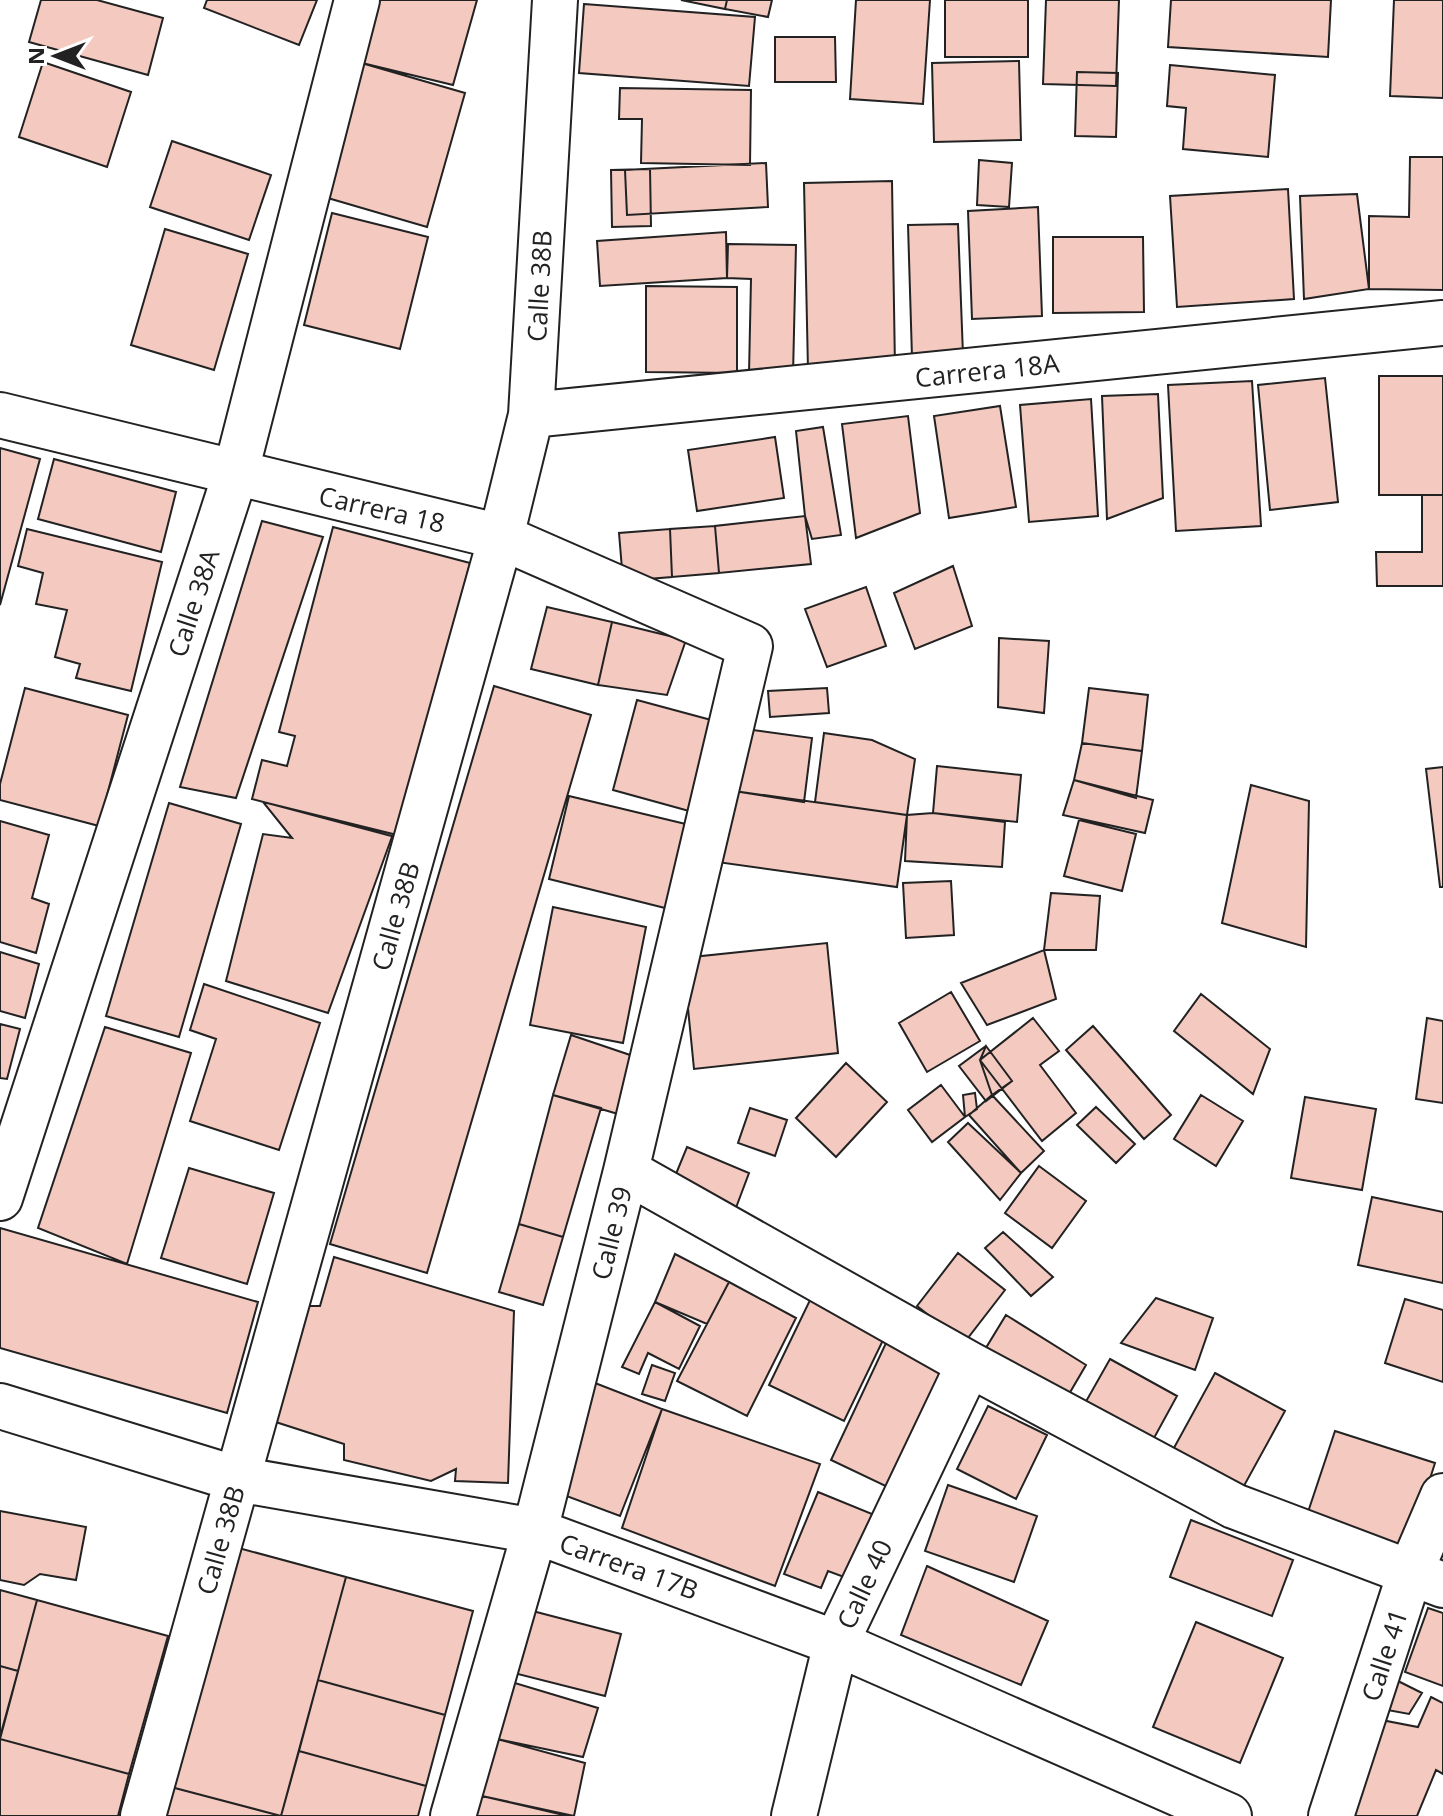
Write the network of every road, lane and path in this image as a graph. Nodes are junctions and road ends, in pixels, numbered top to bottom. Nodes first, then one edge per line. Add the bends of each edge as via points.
1 (357, 0) edge
2 (555, 0) edge
3 (1443, 323) edge
4 (0, 415) edge
5 (531, 415) junction
6 (235, 475) junction
7 (501, 537) junction
8 (750, 646) joint
9 (626, 1171) junction
10 (0, 1198) edge
11 (969, 1364) junction
12 (0, 1406) edge
13 (237, 1479) junction
14 (1443, 1496) edge
15 (535, 1531) junction
16 (1427, 1579) edge
17 (836, 1643) junction
18 (143, 1816) edge
19 (453, 1816) edge
20 (794, 1816) edge
21 (1229, 1816) edge
22 (1331, 1816) edge

1 - 6 street, Calle 38A
2 - 5 street, Calle 38B
3 - 5 street, Carrera 18A
4 - 6 street, Carrera 18
5 - 7 street, Calle 38B
6 - 7 street, Carrera 18
6 - 10 street, Calle 38A
7 - 8 street, Carrera 18
7 - 13 street, Calle 38B
8 - 9 street, Calle 39
9 - 11 street
9 - 15 street, Calle 39
11 - 16 street via 1234,1506
11 - 17 street, Calle 40
12 - 13 street, Carrera 17B
13 - 15 street, Carrera 17B
13 - 18 street, Calle 38B
14 - 16 street, Calle 41
15 - 17 street, Carrera 17B
15 - 19 street, Calle 39
16 - 22 street, Calle 41
17 - 20 street, Calle 40
17 - 21 street, Carrera 17B

